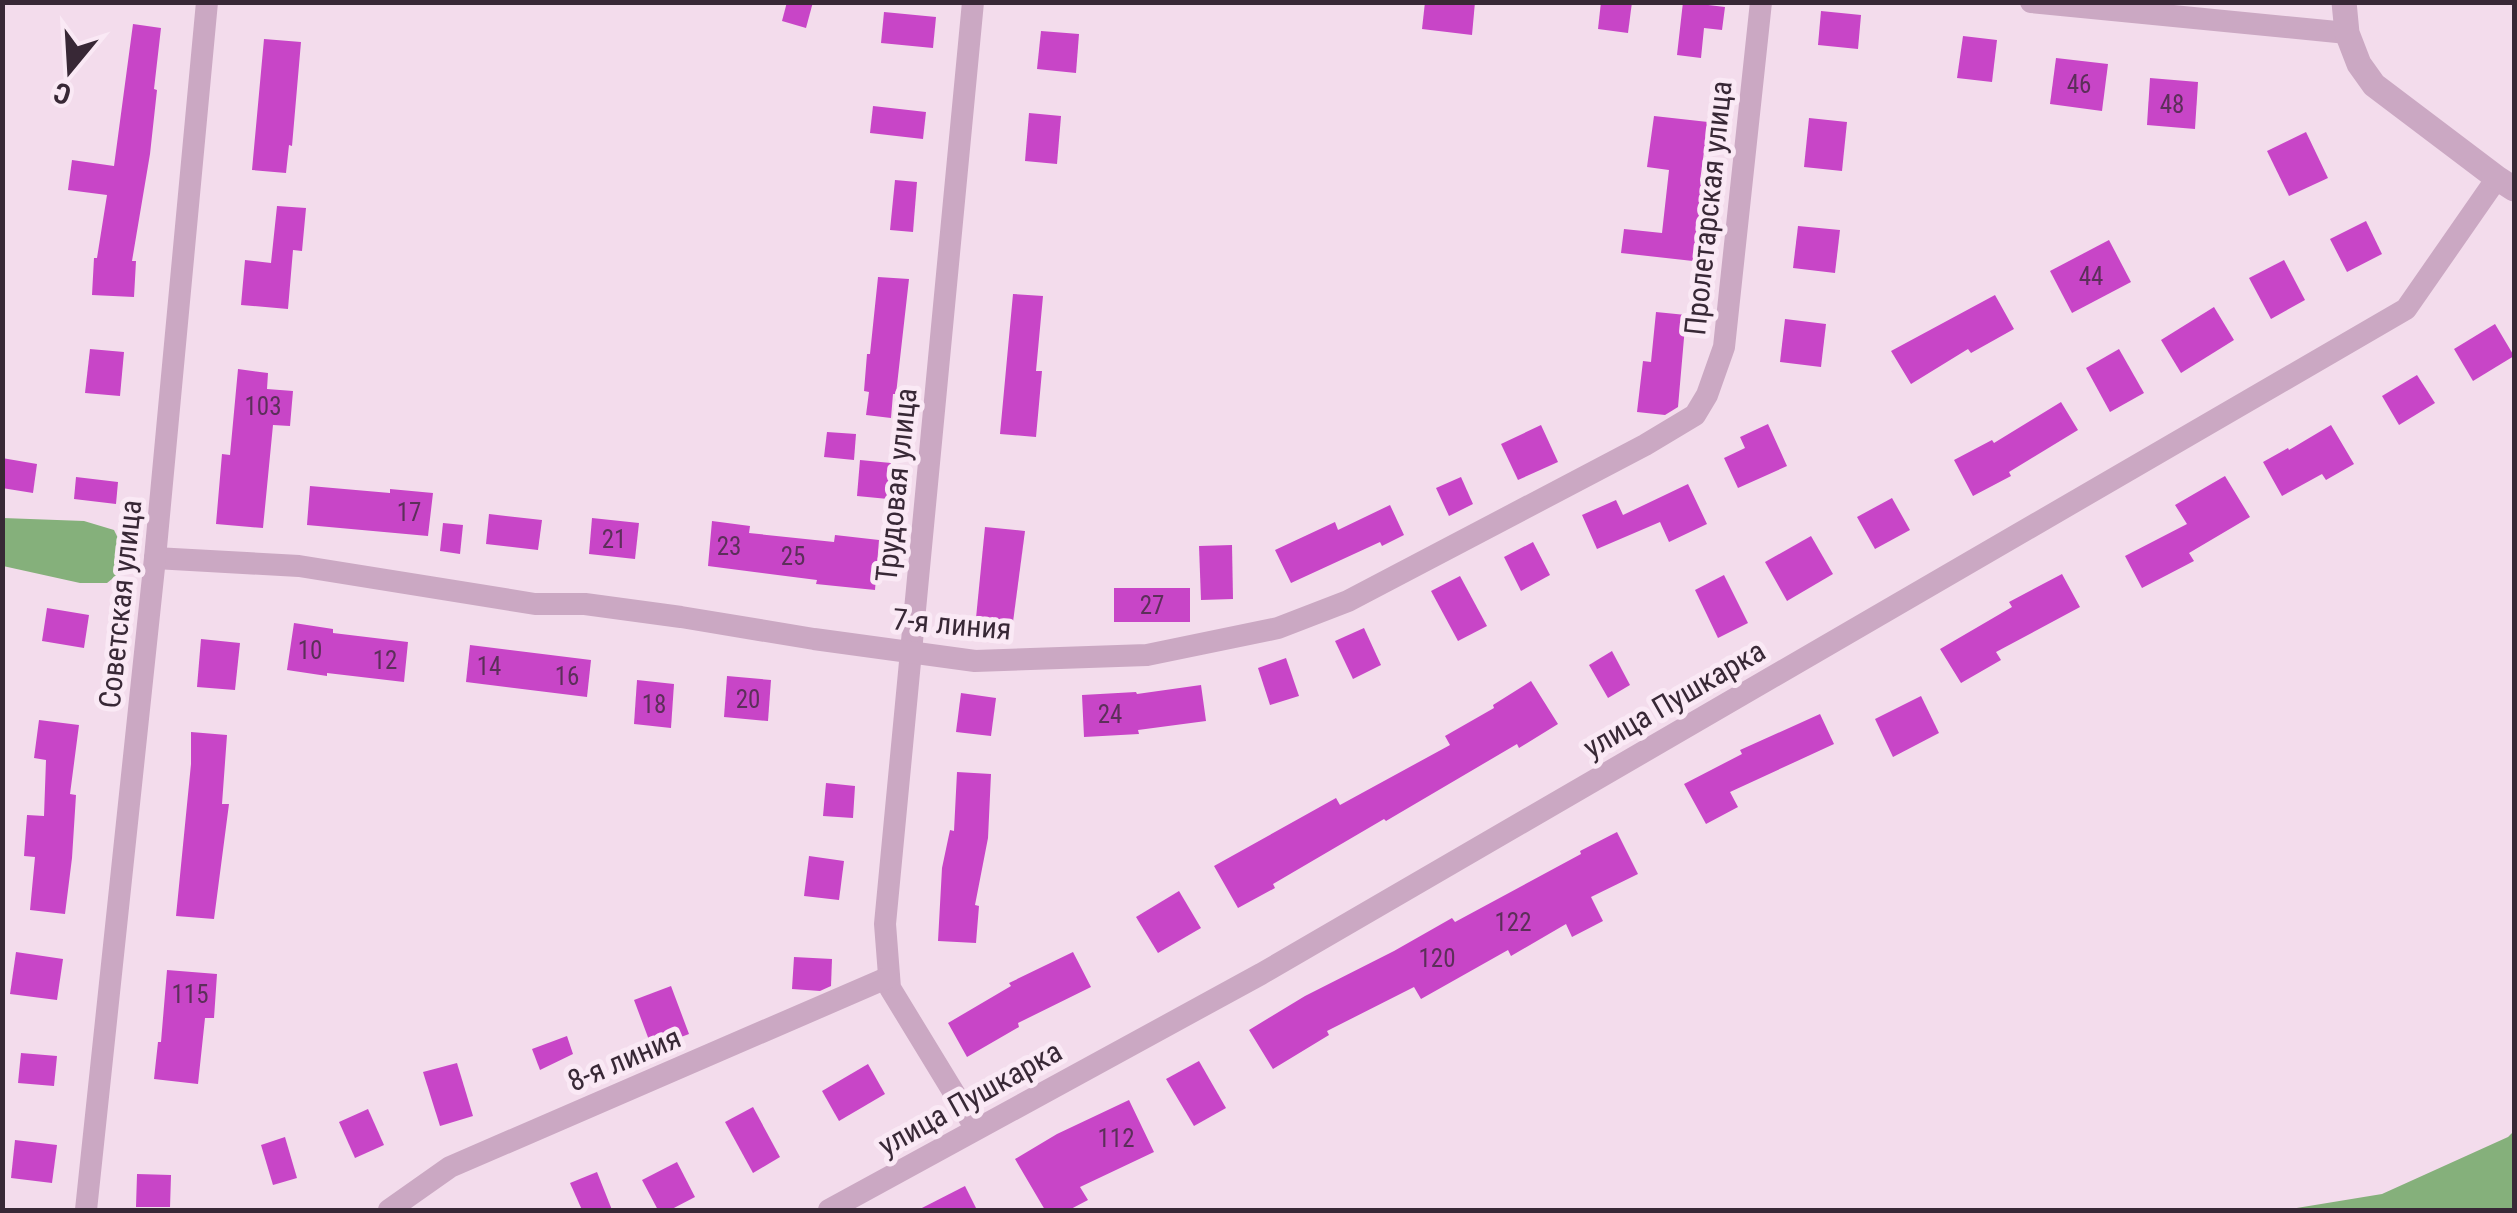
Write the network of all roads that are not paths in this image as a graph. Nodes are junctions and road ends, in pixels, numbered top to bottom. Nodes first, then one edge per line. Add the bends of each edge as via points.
1 (207, 2) edge
2 (974, 2) edge
3 (1761, 2) edge
4 (2032, 2) edge
5 (2344, 2) edge
6 (2347, 33) junction
7 (2506, 184) edge
8 (1695, 415) joint
9 (156, 558) junction
10 (910, 652) junction
11 (889, 977) junction
12 (976, 1129) junction
13 (86, 1210) edge
14 (389, 1210) edge
15 (829, 1210) edge

1 - 9 street, Советская улица
2 - 10 street, Трудовая улица
3 - 8 street, Пролетарская улица via 1724,347
4 - 6 street
5 - 6 street
6 - 7 street via 2374,86
7 - 12 street, улица Пушкарка via 2406,309 1261,974
8 - 10 street, 7-я линия via 1348,601 1278,628 1147,656 976,662
9 - 10 street, 7-я линия via 299,566
9 - 13 street, Советская улица
10 - 11 street, Трудовая улица via 885,924
11 - 12 street, Трудовая улица
11 - 14 street, 8-я линия via 450,1167
12 - 15 street, улица Пушкарка

